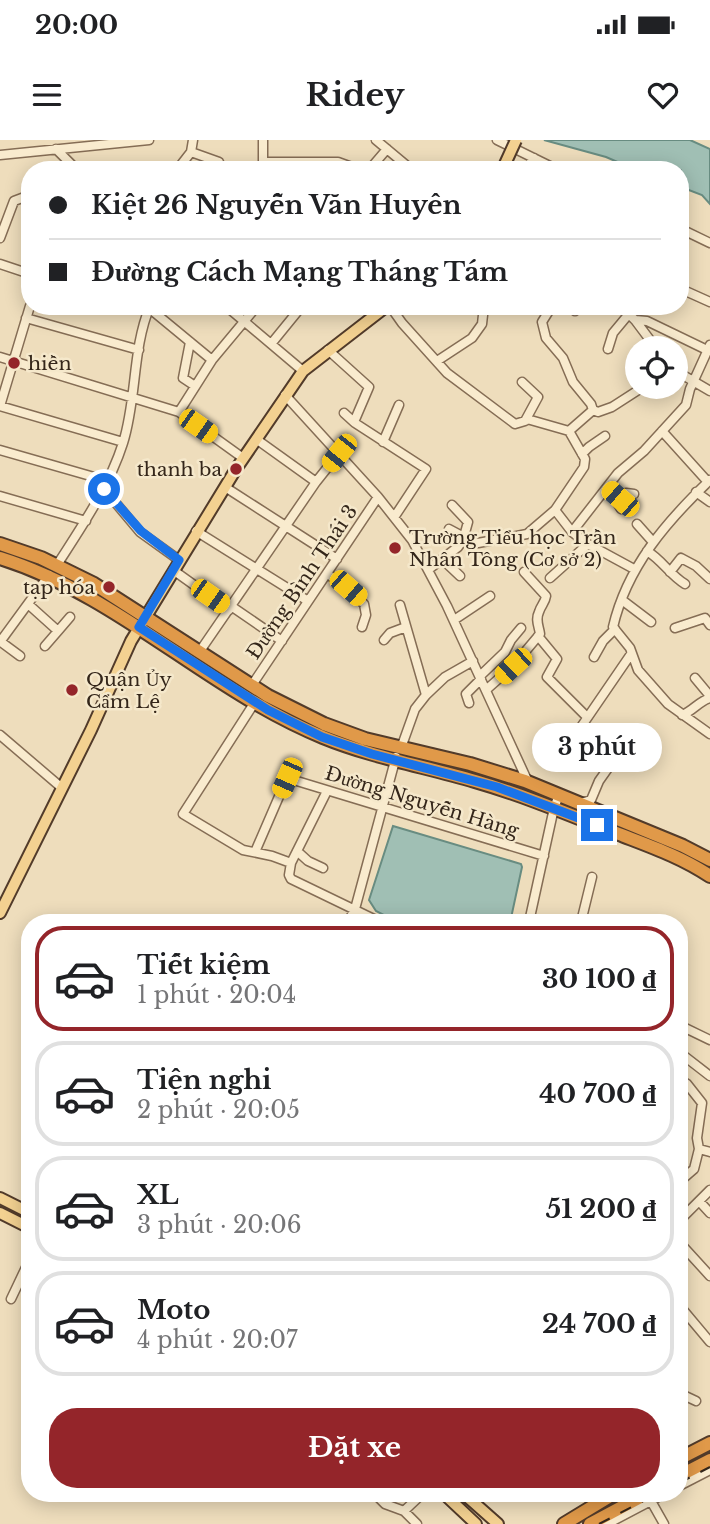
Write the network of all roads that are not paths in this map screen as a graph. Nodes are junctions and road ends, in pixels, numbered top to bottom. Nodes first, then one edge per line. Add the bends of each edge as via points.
1 (149, 140) edge
2 (193, 140) edge
3 (263, 140) edge
4 (376, 140) edge
5 (497, 140) edge
6 (516, 140) edge
7 (56, 149) junction
8 (387, 149) junction
9 (191, 152) junction
10 (0, 155) edge
11 (534, 158) junction
12 (67, 161) edge
13 (184, 161) edge
14 (216, 161) edge
15 (261, 161) edge
16 (377, 161) edge
17 (401, 161) edge
18 (506, 161) edge
19 (532, 161) edge
20 (540, 161) edge
21 (21, 198) edge
22 (689, 233) edge
23 (0, 238) edge
24 (710, 243) edge
25 (0, 264) edge
26 (21, 271) edge
27 (689, 293) edge
28 (710, 302) edge
29 (27, 315) edge
30 (146, 315) edge
31 (157, 315) edge
32 (237, 315) edge
33 (250, 315) edge
34 (295, 315) edge
35 (376, 315) edge
36 (395, 315) edge
37 (483, 315) edge
38 (546, 315) edge
39 (632, 317) junction
40 (26, 318) junction
41 (245, 321) junction
42 (647, 336) edge
43 (190, 342) junction
44 (271, 344) junction
45 (608, 349) dead end
46 (709, 349) edge
47 (139, 350) junction
48 (328, 351) junction
49 (0, 357) edge
50 (212, 360) junction
51 (437, 361) junction
52 (14, 362) junction
53 (303, 371) junction
54 (688, 378) edge
55 (694, 381) junction
56 (522, 382) dead end
57 (195, 386) junction
58 (710, 390) edge
59 (285, 395) junction
60 (133, 397) junction
61 (625, 399) edge
62 (399, 405) dead end
63 (0, 406) edge
64 (593, 410) junction
65 (179, 412) junction
66 (344, 413) dead end
67 (527, 419) junction
68 (354, 422) junction
69 (662, 430) junction
70 (569, 431) junction
71 (605, 436) dead end
72 (256, 439) junction
73 (123, 442) junction
74 (383, 442) junction
75 (0, 450) edge
76 (339, 453) junction
77 (582, 454) junction
78 (243, 458) junction
79 (316, 481) junction
80 (709, 481) edge
81 (106, 485) junction
82 (225, 486) junction
83 (608, 488) junction
84 (696, 492) junction
85 (634, 494) dead end
86 (0, 496) edge
87 (379, 497) junction
88 (620, 499) junction
89 (710, 502) edge
90 (452, 505) dead end
91 (621, 509) dead end
92 (555, 510) junction
93 (395, 516) junction
94 (86, 522) junction
95 (637, 523) dead end
96 (286, 526) junction
97 (449, 529) dead end
98 (196, 531) junction
99 (572, 532) junction
100 (463, 539) junction
101 (653, 542) junction
102 (0, 544) edge
103 (588, 544) junction
104 (647, 551) junction
105 (0, 558) edge
106 (337, 559) junction
107 (442, 559) junction
108 (176, 565) junction
109 (257, 569) junction
110 (429, 569) junction
111 (634, 569) junction
112 (53, 570) junction
113 (524, 572) dead end
114 (670, 572) junction
115 (327, 573) junction
116 (460, 576) dead end
117 (550, 578) dead end
118 (710, 579) edge
119 (685, 584) dead end
120 (490, 596) dead end
121 (622, 600) junction
122 (308, 601) junction
123 (27, 604) junction
124 (400, 605) dead end
125 (230, 608) junction
126 (70, 617) dead end
127 (454, 620) junction
128 (142, 621) junction
129 (651, 622) dead end
130 (710, 625) edge
131 (406, 626) junction
132 (362, 627) dead end
133 (521, 628) dead end
134 (614, 628) junction
135 (675, 628) dead end
136 (58, 631) junction
137 (538, 636) junction
138 (384, 640) dead end
139 (282, 641) junction
140 (0, 642) edge
141 (45, 646) dead end
142 (200, 651) junction
143 (631, 654) junction
144 (20, 656) dead end
145 (594, 657) dead end
146 (473, 661) junction
147 (480, 677) junction
148 (695, 678) dead end
149 (252, 685) junction
150 (486, 690) junction
151 (426, 695) junction
152 (710, 697) edge
153 (255, 702) junction
154 (469, 703) dead end
155 (682, 715) junction
156 (587, 717) junction
157 (710, 734) edge
158 (2, 737) edge
159 (0, 748) edge
160 (398, 752) junction
161 (528, 782) junction
162 (62, 788) junction
163 (327, 791) junction
164 (559, 795) junction
165 (580, 803) junction
166 (383, 808) junction
167 (554, 808) junction
168 (297, 851) junction
169 (255, 852) junction
170 (544, 856) junction
171 (706, 860) edge
172 (291, 863) junction
173 (323, 868) dead end
174 (710, 876) edge
175 (592, 877) dead end
176 (355, 909) junction
177 (0, 914) edge
178 (352, 914) edge
179 (365, 914) edge
180 (531, 914) edge
181 (583, 914) edge
182 (688, 1029) edge
183 (710, 1040) edge
184 (688, 1059) edge
185 (710, 1076) edge
186 (688, 1085) edge
187 (699, 1149) junction
188 (710, 1152) edge
189 (688, 1176) edge
190 (710, 1190) edge
191 (0, 1198) edge
192 (699, 1200) junction
193 (21, 1208) edge
194 (688, 1212) edge
195 (0, 1213) edge
196 (710, 1213) edge
197 (21, 1224) edge
198 (688, 1252) edge
199 (710, 1276) edge
200 (20, 1279) edge
201 (10, 1299) dead end
202 (688, 1318) edge
203 (710, 1342) edge
204 (688, 1397) edge
205 (696, 1401) dead end
206 (710, 1443) edge
207 (688, 1454) edge
208 (710, 1460) edge
209 (710, 1470) edge
210 (688, 1471) edge
211 (688, 1481) edge
212 (383, 1502) edge
213 (414, 1502) edge
214 (453, 1502) edge
215 (473, 1502) edge
216 (599, 1502) edge
217 (639, 1502) edge
218 (642, 1502) edge
219 (653, 1502) edge
220 (404, 1511) junction
221 (414, 1523) edge
222 (476, 1524) edge
223 (498, 1524) edge
224 (564, 1524) edge
225 (590, 1524) edge
226 (607, 1524) edge
227 (664, 1524) edge

1 - 7 street
2 - 9 street
3 - 15 street
4 - 8 street
5 - 11 street
6 - 18 main road, bridge
7 - 10 street
7 - 12 street
8 - 16 street
8 - 17 street
9 - 13 street
9 - 14 street
11 - 19 street
11 - 20 street
21 - 23 street via 14,201
22 - 24 street
25 - 26 street
27 - 28 street
29 - 40 street
30 - 47 street
31 - 43 street
32 - 41 street
33 - 41 street
34 - 44 street
35 - 48 main road
36 - 51 street
37 - 51 street via 472,338
38 - 64 street via 542,322 546,338
39 - 42 street
39 - 45 street via 613,333
39 - 46 street
40 - 47 street
40 - 52 street
41 - 44 street
41 - 50 street
43 - 50 street
43 - 57 street via 183,378
44 - 53 street
46 - 55 street
47 - 60 street
48 - 53 main road
48 - 68 street via 368,386
49 - 52 street
50 - 57 street
51 - 67 street via 514,424
52 - 60 street
52 - 63 street
53 - 59 main road
54 - 55 street
55 - 58 street
55 - 69 street via 686,405
56 - 67 street via 538,397
57 - 65 street
59 - 72 main road
59 - 76 street
60 - 65 street
60 - 73 street
61 - 64 street via 598,412
62 - 74 street
63 - 73 street
64 - 70 street
65 - 78 street
66 - 68 street
67 - 70 street
68 - 74 street
69 - 80 street
69 - 83 street
70 - 77 street
71 - 77 street
72 - 78 main road
72 - 79 street
73 - 81 street
74 - 93 street via 426,469
75 - 81 street
76 - 79 street
76 - 87 street
77 - 92 street via 584,467
78 - 82 main road
79 - 96 street
80 - 84 street
81 - 94 street
81 - 108 street via 141,531
82 - 96 street
82 - 98 main road
83 - 88 street
83 - 99 street
84 - 89 street
84 - 101 street
85 - 88 street via 626,493
86 - 94 street
87 - 93 street
87 - 106 street, Đường Bình Thái 3
88 - 91 street
90 - 100 street via 468,522
92 - 99 street
92 - 100 street via 524,536 478,543
93 - 110 street
94 - 112 street
95 - 101 street
96 - 106 street
96 - 109 street
97 - 100 street
98 - 108 main road
98 - 109 street
99 - 103 street
100 - 107 street
101 - 104 street
102 - 112 highway
103 - 111 street
103 - 117 street
104 - 111 street
104 - 114 street
105 - 112 highway
106 - 115 street, Đường Bình Thái 3
107 - 110 street
107 - 116 street
108 - 125 street
108 - 128 main road
109 - 122 street
109 - 125 street
110 - 127 street
111 - 121 street
112 - 123 street
112 - 128 highway via 79,590
113 - 137 street via 546,598 538,612
114 - 118 street via 681,558
114 - 119 street
115 - 122 street, Đường Bình Thái 3
115 - 132 street via 364,604
120 - 127 street
121 - 129 street
121 - 134 street
122 - 139 street, Đường Bình Thái 3
123 - 136 street
123 - 140 street
124 - 131 street
125 - 139 street
125 - 142 street
126 - 136 street
127 - 146 street
128 - 142 highway
128 - 153 highway
128 - 162 main road
130 - 135 street via 705,618
131 - 138 street
131 - 151 street
133 - 147 street
134 - 143 street
134 - 145 street
136 - 141 street
137 - 150 street
137 - 156 street via 556,658 548,678
139 - 149 street, Đường Bình Thái 3
140 - 144 street
142 - 149 highway
143 - 155 street via 638,670
143 - 156 street
146 - 147 street
146 - 151 street
147 - 150 street
147 - 154 street via 466,694
148 - 152 street
149 - 160 highway via 324,724
150 - 161 street
151 - 160 street via 415,709
152 - 155 street
153 - 160 highway via 322,737
153 - 169 street via 183,812 243,850
155 - 157 street
156 - 165 street via 581,727 618,754 591,800
158 - 159 street
158 - 162 street
160 - 161 highway via 470,764
160 - 166 street
160 - 167 highway
161 - 164 highway
162 - 177 main road
163 - 166 street, Đường Nguyễn Hàng
163 - 168 street
163 - 169 street, Đường Nguyễn Hàng via 287,778
164 - 165 highway
164 - 167 street
165 - 171 highway
166 - 170 street, Đường Nguyễn Hàng
166 - 176 street
167 - 170 street
167 - 171 highway via 667,853
168 - 172 street
168 - 173 street
169 - 172 street
170 - 180 street
171 - 174 highway
172 - 176 street via 291,879
175 - 181 street
176 - 178 street
176 - 179 street
182 - 183 street
184 - 185 street
186 - 187 street via 702,1103
187 - 188 street
187 - 189 street via 696,1166
190 - 192 street
191 - 193 main road
192 - 194 street
192 - 196 street
195 - 197 main road
198 - 199 street
200 - 201 street
202 - 203 street
204 - 205 street
206 - 207 highway
208 - 210 highway
209 - 211 street
212 - 220 street
213 - 220 street
214 - 222 main road
215 - 223 main road
216 - 224 highway
217 - 225 highway
218 - 226 street
219 - 227 street
220 - 221 street

